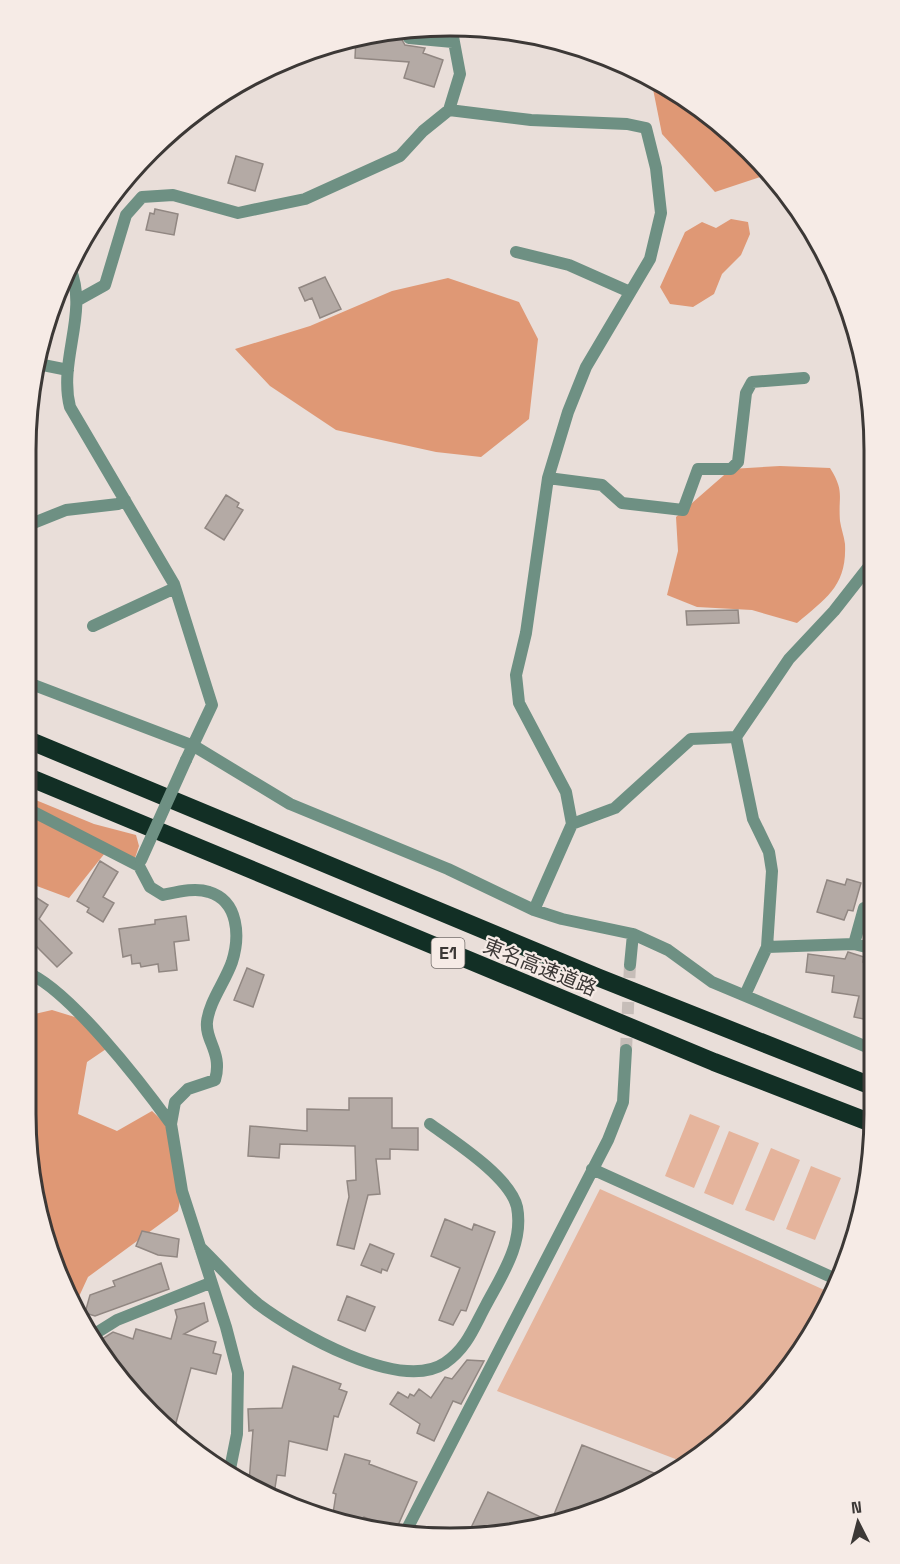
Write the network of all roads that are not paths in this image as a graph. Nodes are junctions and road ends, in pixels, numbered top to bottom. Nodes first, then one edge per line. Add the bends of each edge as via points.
1 (452, 36) edge
2 (412, 38) edge
3 (453, 42) junction
4 (448, 111) junction
5 (516, 252) dead end
6 (73, 280) edge
7 (630, 292) junction
8 (78, 300) junction
9 (45, 365) edge
10 (68, 370) junction
11 (804, 378) dead end
12 (548, 478) junction
13 (125, 500) junction
14 (36, 522) edge
15 (864, 573) edge
16 (175, 588) junction
17 (93, 626) dead end
18 (36, 686) edge
19 (736, 737) junction
20 (36, 743) edge
21 (194, 746) junction
22 (36, 780) edge
23 (36, 813) edge
24 (572, 824) junction
25 (140, 863) junction
26 (864, 908) edge
27 (534, 910) junction
28 (633, 934) junction
29 (854, 944) junction
30 (864, 946) edge
31 (767, 947) junction
32 (630, 965) tunnel mouth
33 (36, 976) edge
34 (744, 995) junction
35 (864, 1046) edge
36 (626, 1050) tunnel mouth
37 (864, 1082) edge
38 (864, 1120) edge
39 (171, 1124) junction
40 (430, 1124) dead end
41 (592, 1168) junction
42 (199, 1246) junction
43 (830, 1276) edge
44 (210, 1283) junction
45 (98, 1332) edge
46 (231, 1465) edge
47 (409, 1525) edge

1 - 3 street
2 - 3 street
3 - 4 street via 460,74
4 - 7 street via 646,128 661,213 650,259
4 - 8 street via 400,156 304,199 238,213 173,195 142,197 126,215 105,285
5 - 7 street via 569,266
6 - 8 street
7 - 12 street via 586,367
8 - 10 street
9 - 10 street
10 - 13 street via 66,392 70,407
11 - 12 street via 752,382 746,393 738,462 731,469 698,469 683,510 622,503 602,485
12 - 24 street via 526,633 516,675 519,703 566,792
13 - 14 street via 66,510
13 - 16 street
15 - 19 street via 789,659
16 - 17 street
16 - 21 street via 212,705
18 - 21 street
19 - 24 street via 691,739 615,808
19 - 31 street via 753,819 769,852 772,871
20 - 37 highway, 東名高速道路 / E1 via 597,977
21 - 25 street, bridge
21 - 27 street via 290,804 448,869
22 - 38 highway, 東名高速道路 / E1 via 647,1035
23 - 25 street
24 - 27 street
25 - 39 street via 150,887 163,895 185,890 209,892 228,902 238,928 232,963 206,1024 219,1067 215,1080 188,1089 175,1102
26 - 29 street
27 - 28 street
28 - 32 street
28 - 34 street via 668,950 712,982
29 - 30 street
29 - 31 street
31 - 34 street
33 - 39 street via 66,1001 138,1079
34 - 35 street
36 - 41 street via 623,1102
39 - 42 street via 182,1191
40 - 42 street via 494,1171 517,1206 516,1245 505,1270 463,1349 443,1365 419,1369 381,1367 339,1353 258,1304
41 - 43 street
41 - 47 street
42 - 44 street
44 - 45 street via 117,1320
44 - 46 street via 238,1373 237,1434

